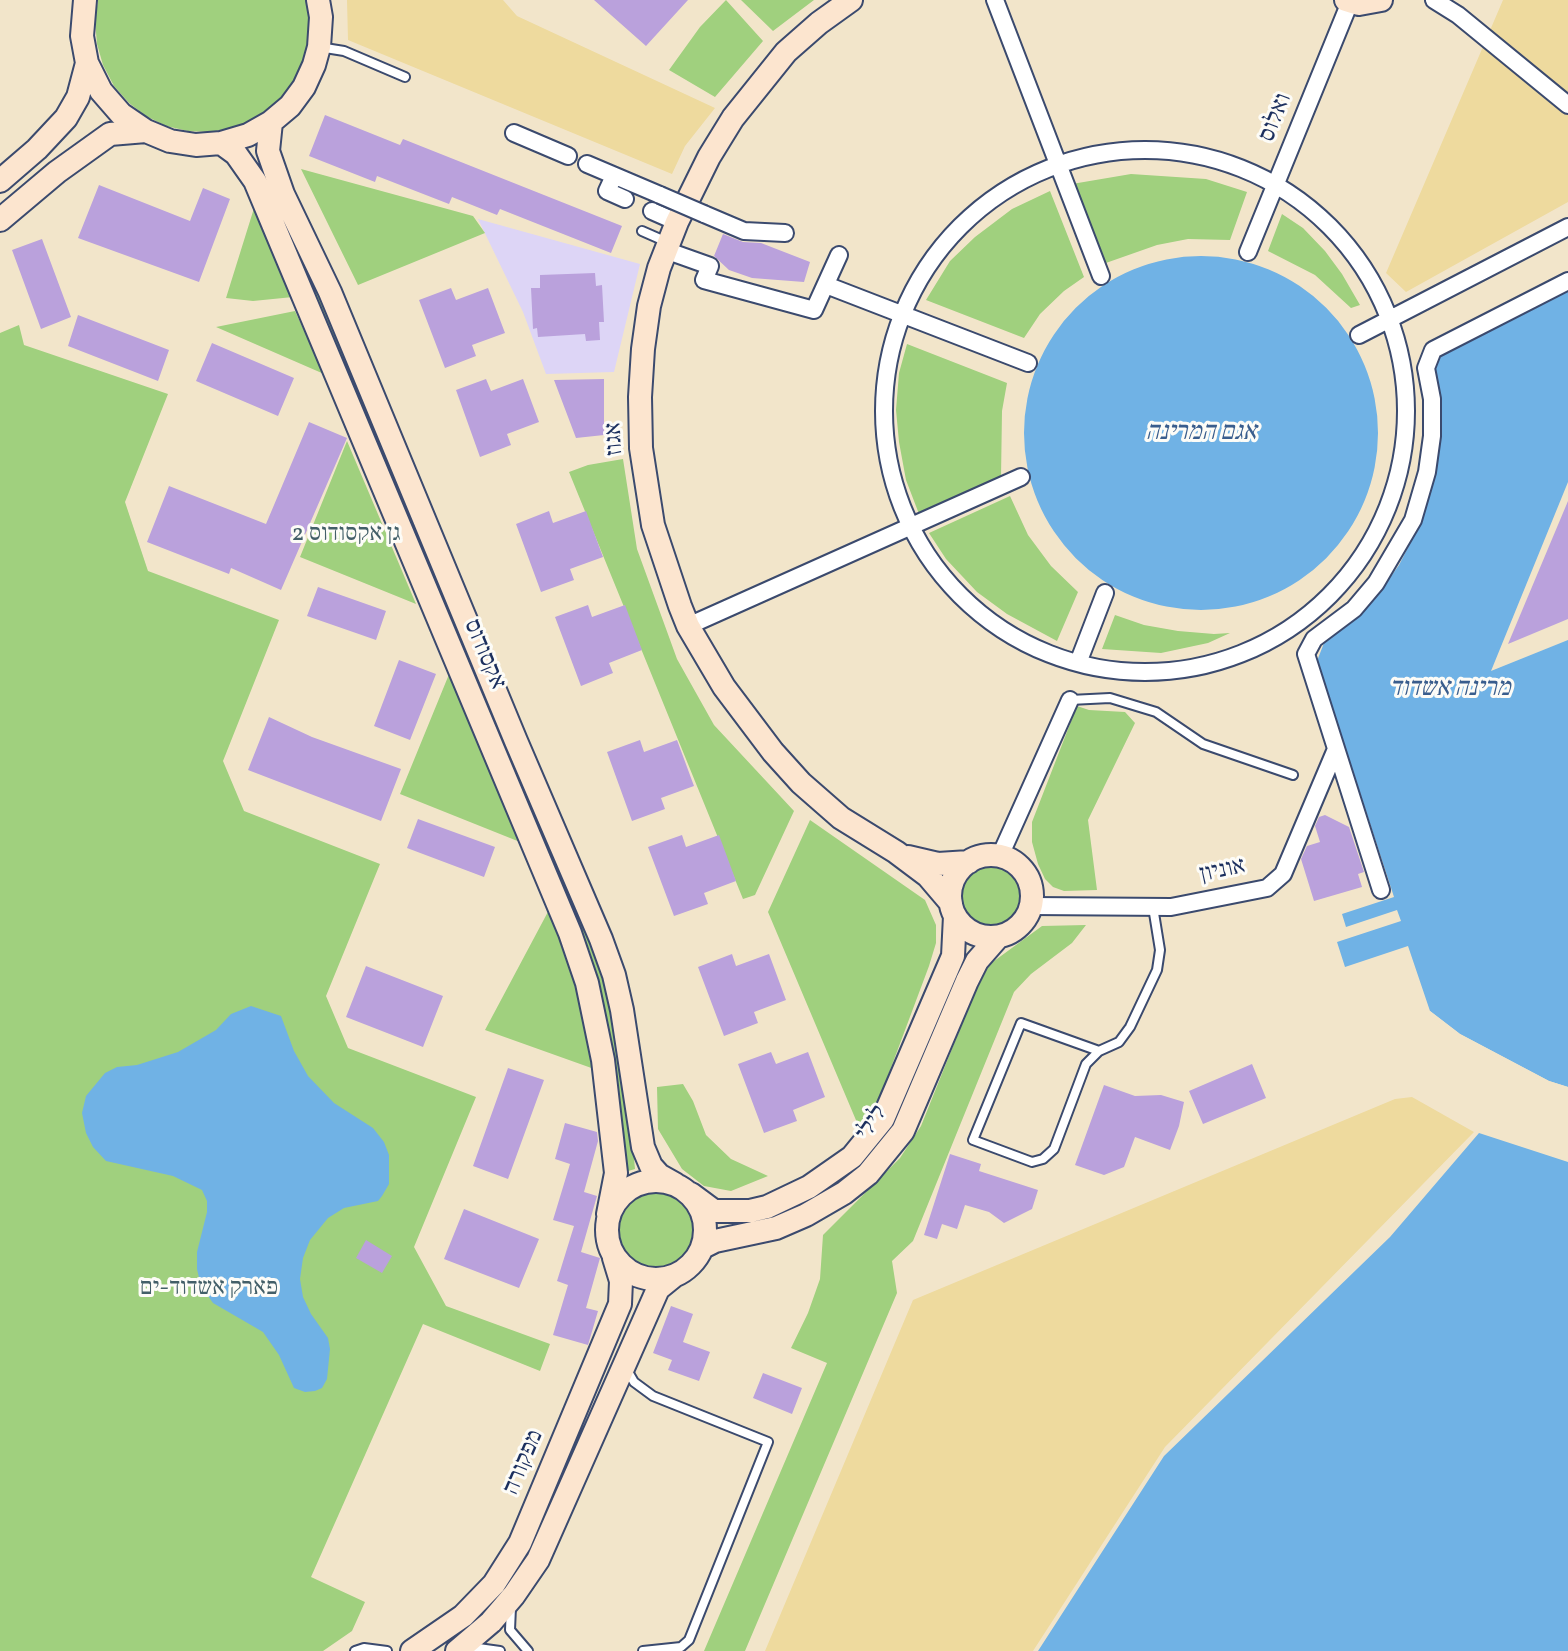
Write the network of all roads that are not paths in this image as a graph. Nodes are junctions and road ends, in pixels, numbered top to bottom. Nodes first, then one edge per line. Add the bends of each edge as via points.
1 (318, 0) edge
2 (851, 0) edge
3 (995, 0) edge
4 (1381, 0) edge
5 (1434, 0) edge
6 (1348, 1) edge
7 (82, 3) edge
8 (319, 47) junction
9 (87, 63) junction
10 (405, 77) dead end
11 (1568, 105) edge
12 (271, 122) junction
13 (146, 131) junction
14 (514, 133) dead end
15 (221, 143) junction
16 (568, 156) dead end
17 (587, 164) dead end
18 (1058, 164) junction
19 (4, 173) edge
20 (614, 176) junction
21 (1276, 183) junction
22 (625, 199) dead end
23 (652, 211) dead end
24 (0, 220) edge
25 (1568, 227) edge
26 (642, 231) dead end
27 (785, 233) dead end
28 (670, 238) junction
29 (1248, 252) dead end
30 (839, 255) dead end
31 (708, 270) junction
32 (1101, 276) dead end
33 (1568, 281) edge
34 (760, 285) dead end
35 (826, 285) junction
36 (781, 290) dead end
37 (818, 301) junction
38 (902, 314) junction
39 (1385, 321) junction
40 (1359, 335) dead end
41 (1028, 363) dead end
42 (1021, 477) dead end
43 (912, 526) junction
44 (1105, 593) dead end
45 (688, 626) junction
46 (1078, 663) junction
47 (1070, 700) joint
48 (1336, 749) junction
49 (1293, 775) dead end
50 (896, 852) junction
51 (1000, 856) junction
52 (969, 862) junction
53 (1381, 890) dead end
54 (1031, 906) junction
55 (1153, 907) junction
56 (953, 909) junction
57 (998, 937) junction
58 (1099, 1051) junction
59 (683, 1189) junction
60 (608, 1214) junction
61 (703, 1247) junction
62 (614, 1258) junction
63 (674, 1276) junction
64 (625, 1365) junction
65 (514, 1595) junction
66 (460, 1649) edge
67 (355, 1651) edge
68 (387, 1651) edge
69 (412, 1651) edge
70 (500, 1651) edge
71 (528, 1651) edge
72 (643, 1651) edge

1 - 8 street
2 - 28 street, אגוז via 786,52 733,118
3 - 18 street
4 - 6 street
5 - 11 street
6 - 21 street, ואלוס
7 - 9 street
8 - 10 lane via 344,51
8 - 12 street via 304,87
9 - 13 street via 101,91
9 - 19 street via 66,118
12 - 15 street
12 - 59 street, אקסודוס via 268,151 283,194 330,292 601,939 622,1010 643,1147 659,1175
13 - 15 street via 170,141
13 - 24 street via 110,134
14 - 16 street
15 - 60 street, אקסודוס via 255,181 570,933 603,1060 616,1173
17 - 20 street
18 - 21 street via 1123,150 1158,150 1193,154
18 - 32 street
18 - 38 street via 996,195 945,240
20 - 22 street via 607,191
20 - 27 street, bridge via 744,231
21 - 29 street, ואלוס
21 - 39 street via 1340,238 1360,265
23 - 28 street
25 - 39 street
26 - 28 lane
28 - 31 street via 710,266
28 - 45 street, אגוז via 649,306 643,349 641,448 653,525
30 - 35 street
31 - 34 street
31 - 37 street via 704,280 814,310
33 - 48 street via 1433,350 1426,368 1432,436 1413,520 1376,583 1354,609 1314,639 1306,654
35 - 37 street
35 - 38 street
36 - 37 street
38 - 41 street
38 - 43 street via 887,364 883,423 894,485
39 - 40 street
39 - 46 street via 1404,394 1406,449 1392,511 1358,569 1310,612 1226,658 1133,673
42 - 43 street
43 - 45 street
43 - 46 street via 947,581 983,615
44 - 46 street
45 - 50 street, אגוז via 738,708 791,773 841,818
47 - 49 lane via 1110,698 1156,712 1203,744
47 - 51 street
48 - 53 street
48 - 55 street, אוניון via 1275,883
50 - 52 street, אגוז via 938,864
50 - 56 street, אגוז via 939,887
51 - 52 street
51 - 54 street via 1029,879
52 - 56 street via 953,880
54 - 55 street, אוניון
54 - 57 street via 1019,926
55 - 58 lane via 1160,950 1157,970 1130,1027 1119,1042
56 - 57 street via 973,933
56 - 59 street, לילי via 953,956 883,1119 852,1157 809,1187 750,1211 714,1211
57 - 61 street, לילי via 967,981 903,1131 868,1174 806,1215
58 - 58 lane via 1021,1023 973,1140 1032,1162 1043,1159 1054,1149 1086,1064
59 - 60 street via 659,1180 643,1182 628,1188
59 - 61 street via 704,1219
60 - 62 street via 608,1244
61 - 63 street
62 - 63 street via 641,1277
62 - 69 street, מפקורה via 620,1304 520,1543 494,1584
63 - 64 street via 658,1289
64 - 65 street via 549,1540
64 - 72 lane via 634,1382 653,1396 768,1442 689,1640 681,1647
65 - 66 street
65 - 71 lane via 510,1630
66 - 70 lane
67 - 68 lane

